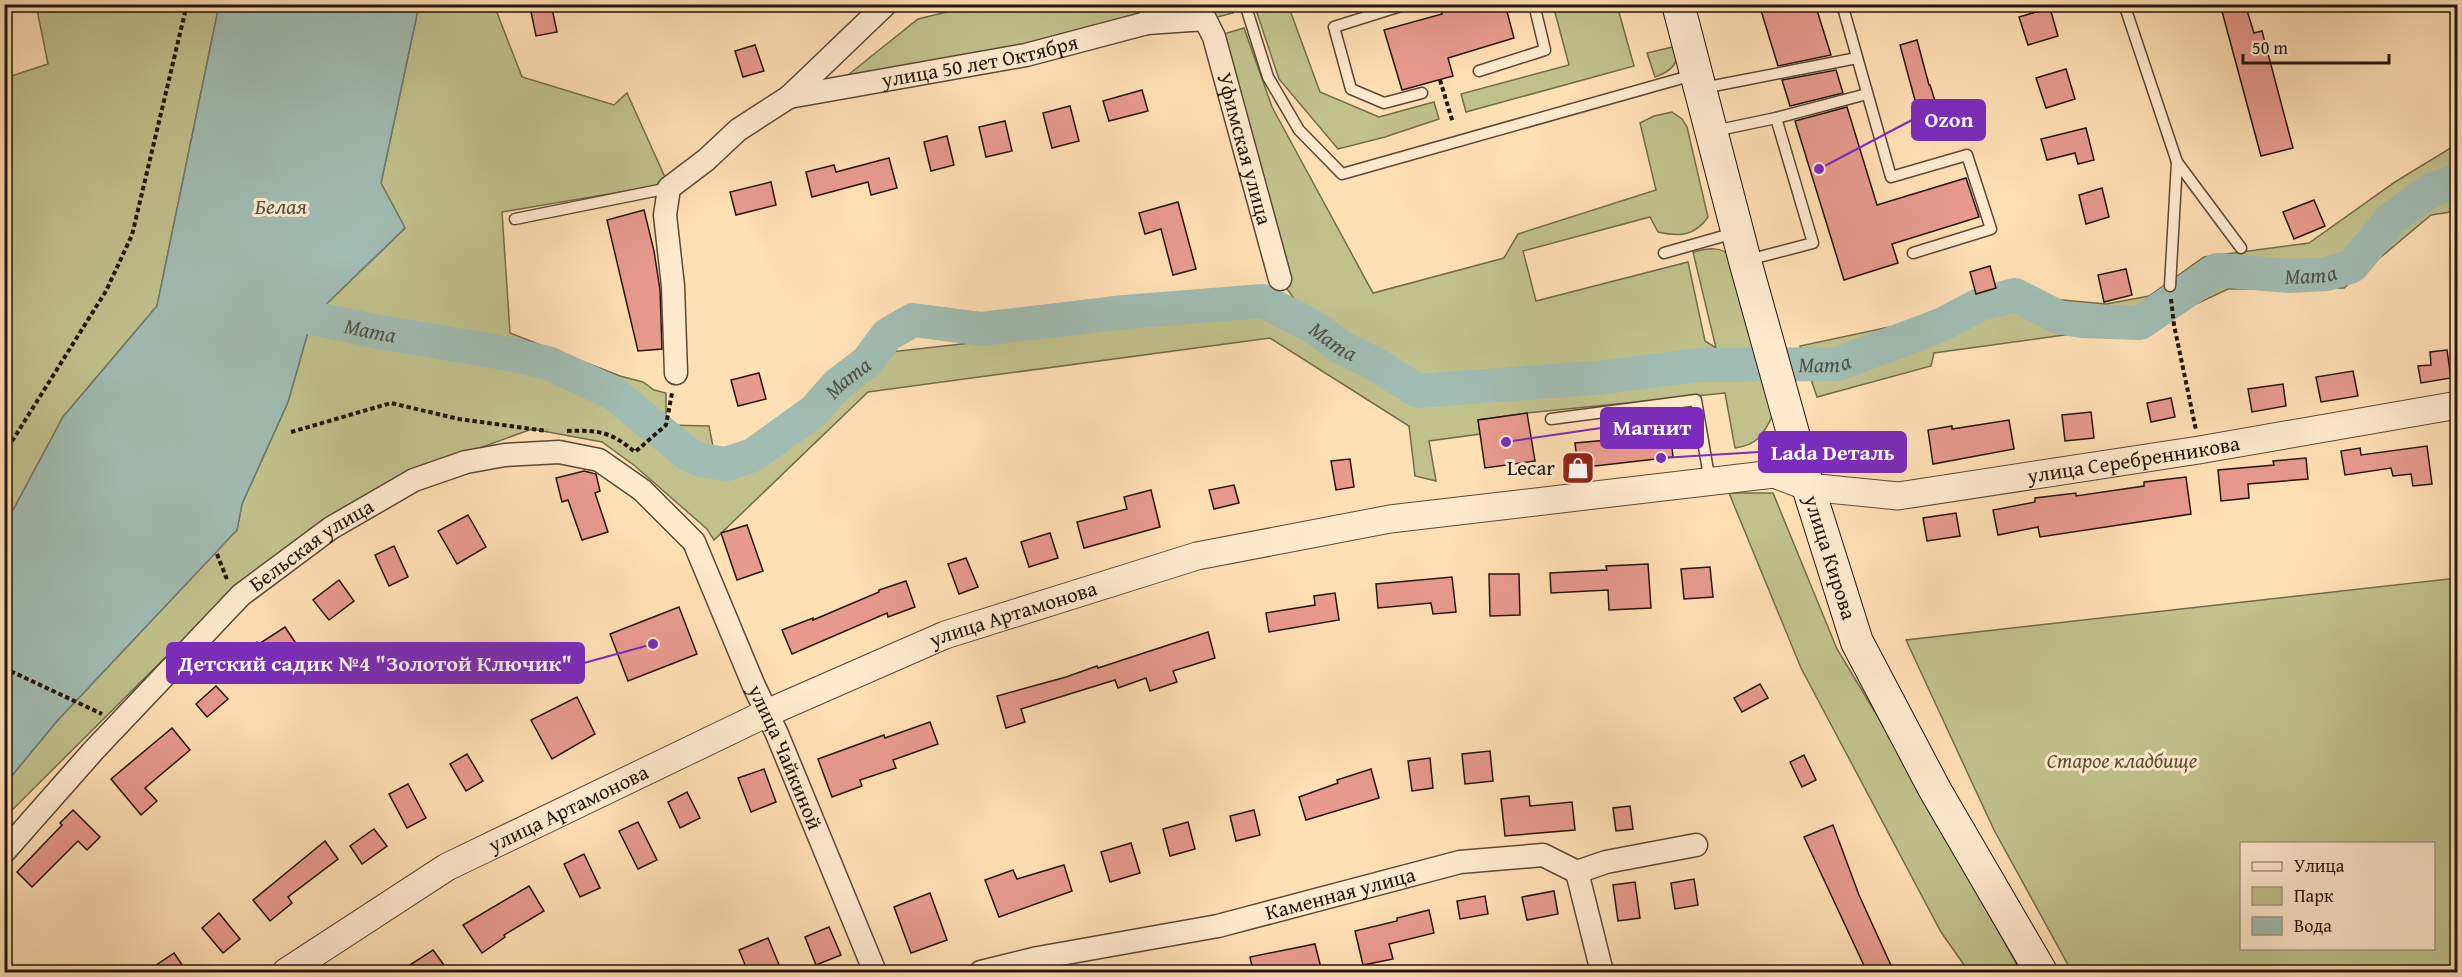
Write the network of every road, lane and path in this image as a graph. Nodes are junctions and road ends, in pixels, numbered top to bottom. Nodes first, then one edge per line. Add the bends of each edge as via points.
1 (187, 4) edge
2 (886, 4) edge
3 (1245, 4) edge
4 (1407, 4) edge
5 (1534, 4) edge
6 (1678, 4) edge
7 (1842, 4) edge
8 (2124, 4) edge
9 (1152, 14) edge
10 (1205, 19) joint
11 (1857, 58) junction
12 (1479, 71) dead end
13 (1440, 80) dead end
14 (1698, 82) junction
15 (1422, 93) dead end
16 (1867, 94) junction
17 (789, 98) junction
18 (1776, 118) junction
19 (1453, 123) dead end
20 (1710, 132) junction
21 (2177, 162) junction
22 (669, 188) junction
23 (515, 219) dead end
24 (1741, 247) junction
25 (2241, 248) dead end
26 (1664, 253) dead end
27 (1913, 253) dead end
28 (1280, 279) dead end
29 (2170, 286) joint
30 (676, 373) joint
31 (2457, 405) edge
32 (1551, 419) dead end
33 (508, 425) dead end
34 (291, 432) dead end
35 (2197, 434) dead end
36 (635, 452) dead end
37 (4, 454) edge
38 (1710, 482) junction
39 (1808, 487) junction
40 (694, 542) joint
41 (218, 554) dead end
42 (242, 595) junction
43 (4, 668) edge
44 (767, 713) junction
45 (119, 722) junction
46 (1696, 845) dead end
47 (4, 852) edge
48 (1577, 872) junction
49 (873, 971) edge
50 (286, 972) edge
51 (981, 972) edge
52 (1602, 972) edge
53 (2041, 972) edge

1 - 37 path via 132,235 106,291
2 - 17 street, улица 50 лет Октября
3 - 14 lane via 1268,77 1299,130 1342,174
4 - 15 lane via 1334,27 1351,89 1384,103
5 - 12 lane via 1545,50
6 - 14 main road, улица Кирова
7 - 11 lane
8 - 21 lane
9 - 10 street, улица 50 лет Октября
9 - 17 street, улица 50 лет Октября via 1026,56
10 - 28 street, Уфимская улица via 1214,37
11 - 14 lane
11 - 16 lane
13 - 19 path
14 - 20 main road, улица Кирова
16 - 18 lane
16 - 27 lane via 1891,177 1967,155 1991,229
17 - 22 street, улица 50 лет Октября via 738,130
18 - 20 lane
18 - 24 lane via 1814,243
20 - 24 main road, улица Кирова
21 - 25 lane
21 - 29 lane
22 - 23 lane
22 - 30 street via 665,215 673,286
24 - 26 lane
24 - 39 main road, улица Кирова
29 - 35 path via 2174,326
30 - 36 path via 666,425
31 - 39 street, улица Серебренникова via 1898,496
32 - 38 lane via 1696,400
33 - 34 path via 459,419 391,403
38 - 39 street, улица Артамонова via 1774,474
38 - 44 street, улица Артамонова via 1390,519 1197,556 945,635
39 - 53 main road, улица Кирова via 1857,642 1935,790
40 - 42 street, Бельская улица via 642,490 599,460 559,452 505,455 466,462 414,480 331,528
40 - 44 street, улица Чайкиной
41 - 42 path via 226,580
42 - 45 street, Бельская улица
43 - 45 path
44 - 49 street, улица Чайкиной
44 - 50 street, улица Артамонова via 447,867
45 - 47 street, Бельская улица
46 - 48 street via 1606,862
48 - 51 street, Каменная улица via 1543,855 1460,862 1218,926
48 - 52 street

